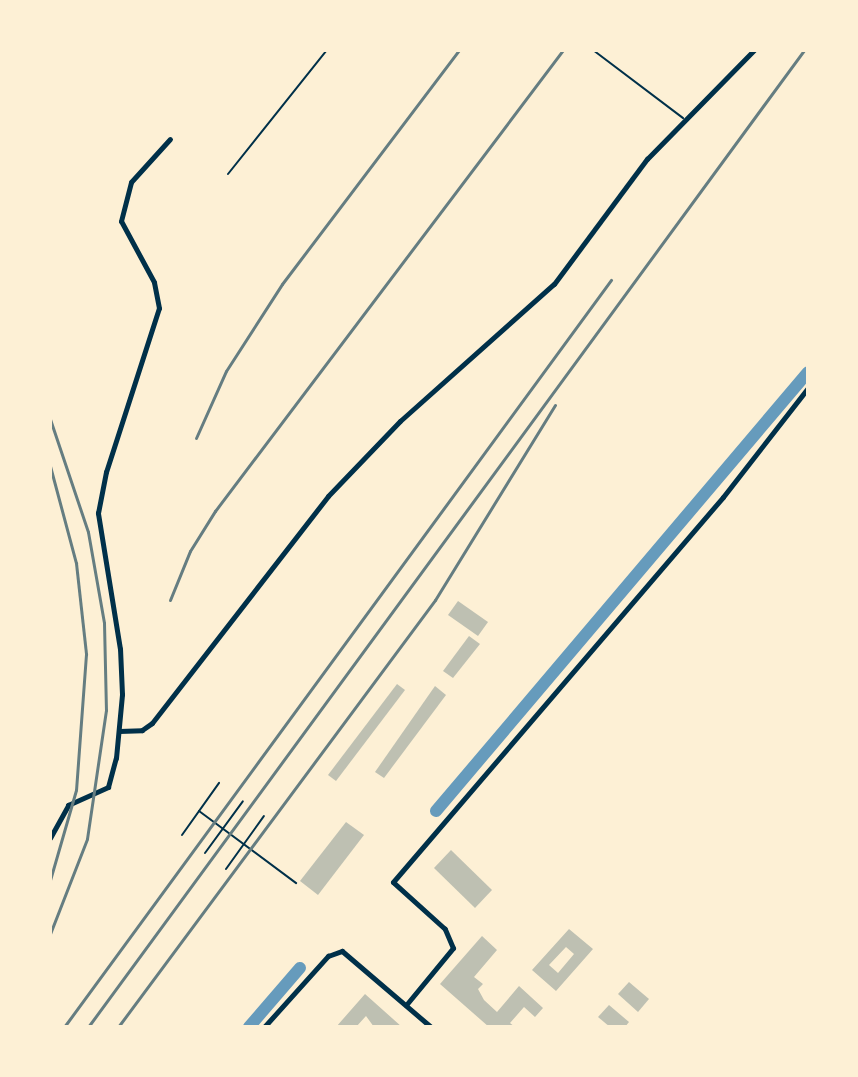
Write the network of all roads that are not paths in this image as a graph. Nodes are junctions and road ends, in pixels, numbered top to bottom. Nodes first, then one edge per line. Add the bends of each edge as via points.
1 (327, 50) edge
2 (593, 50) edge
3 (754, 50) edge
4 (684, 118) junction
5 (170, 139) dead end
6 (228, 174) dead end
7 (808, 388) edge
8 (119, 731) junction
9 (50, 838) edge
10 (406, 1005) junction
11 (264, 1027) edge
12 (431, 1027) edge

1 - 6 lane
2 - 4 lane
3 - 4 street
4 - 8 street via 554,284 400,421 328,496 152,723 142,730
5 - 8 street via 131,182 121,221 154,282 159,308 106,472 98,513 120,649
7 - 10 street via 723,497 393,882 445,929 453,948
8 - 9 street via 108,787 68,805
10 - 11 street via 350,955 336,952
10 - 12 street

